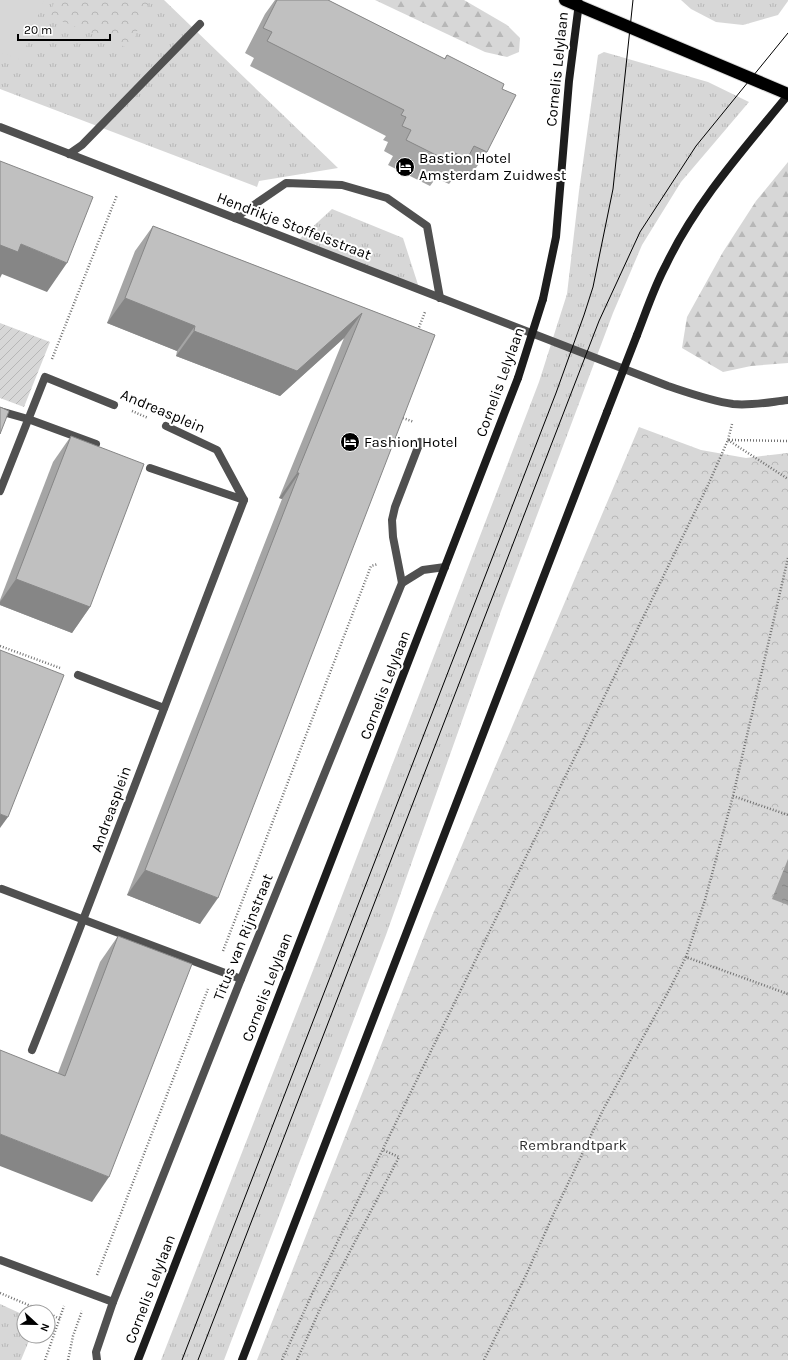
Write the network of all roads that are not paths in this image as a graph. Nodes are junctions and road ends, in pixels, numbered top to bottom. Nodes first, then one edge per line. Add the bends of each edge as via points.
1 (565, 0) edge
2 (579, 2) edge
3 (200, 24) dead end
4 (788, 95) edge
5 (0, 128) edge
6 (69, 154) junction
7 (235, 218) junction
8 (440, 298) junction
9 (788, 400) edge
10 (114, 405) road end
11 (0, 411) edge
12 (28, 419) junction
13 (166, 426) road end
14 (420, 442) dead end
15 (96, 444) edge
16 (150, 468) dead end
17 (0, 491) edge
18 (244, 500) junction
19 (445, 566) junction
20 (402, 583) junction
21 (78, 675) road end
22 (164, 708) junction
23 (2, 889) dead end
24 (84, 920) junction
25 (241, 979) junction
26 (32, 1050) dead end
27 (0, 1260) edge
28 (113, 1302) junction
29 (97, 1360) edge
30 (138, 1360) edge
31 (242, 1360) edge

1 - 2 highway
2 - 4 highway via 630,29
2 - 19 main road, Cornelis Lelylaan, bridge via 569,81 556,237 543,299 518,378
3 - 6 street via 82,145
4 - 31 main road, bridge via 733,162 694,216 666,265 606,412
5 - 6 street, Hendrikje Stoffelsstraat
6 - 7 street, Hendrikje Stoffelsstraat
7 - 8 street, Hendrikje Stoffelsstraat
7 - 8 street via 286,183 342,185 387,198 427,226
8 - 9 street, Hendrikje Stoffelsstraat via 703,398 734,404
10 - 12 street, Andreasplein via 45,377
11 - 12 street
12 - 15 street
12 - 17 street
13 - 18 street, Andreasplein via 217,450
14 - 20 street via 392,520
16 - 18 street
18 - 22 street, Andreasplein
19 - 20 street via 423,570
19 - 30 main road, Cornelis Lelylaan
20 - 25 street, Titus van Rijnstraat
21 - 22 street
22 - 24 street, Andreasplein
23 - 24 street
24 - 25 street
24 - 26 street, Andreasplein
25 - 28 street, Titus van Rijnstraat
27 - 28 street
28 - 29 street, Titus van Rijnstraat via 96,1352

